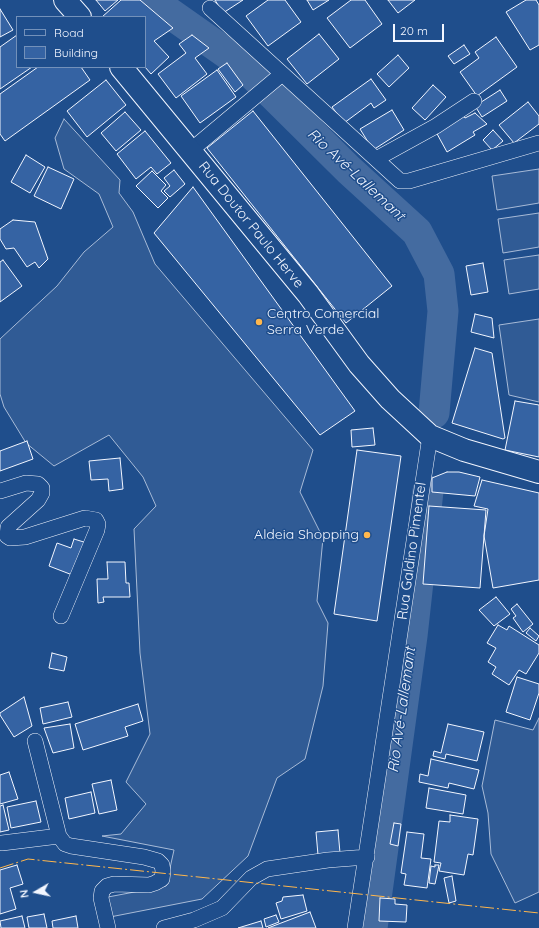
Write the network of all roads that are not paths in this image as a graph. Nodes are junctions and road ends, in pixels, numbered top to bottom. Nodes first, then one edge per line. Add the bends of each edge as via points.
1 (65, 0) edge
2 (210, 8) dead end
3 (79, 16) edge
4 (122, 68) edge
5 (278, 77) junction
6 (474, 101) dead end
7 (539, 143) edge
8 (190, 151) junction
9 (376, 159) junction
10 (430, 436) junction
11 (539, 472) edge
12 (0, 491) edge
13 (61, 616) dead end
14 (35, 740) dead end
15 (59, 836) junction
16 (2, 843) dead end
17 (367, 857) junction
18 (108, 928) edge
19 (164, 928) edge
20 (356, 928) edge

1 - 3 main road
2 - 5 street
4 - 8 main road, Rua Doutor Paulo Herve
5 - 8 street
5 - 9 street
6 - 9 street via 436,126
7 - 9 street via 409,181 400,181
8 - 10 main road, Rua Doutor Paulo Herve via 308,294 359,364 390,399
10 - 11 main road via 464,450
10 - 17 street, Rua Galdino Pimentel
12 - 13 street via 26,483 38,484 42,488 38,500 8,527 7,536 10,538 25,537 85,518 96,520 98,524
14 - 15 street
15 - 16 street
15 - 18 street via 65,844 71,846 144,857 162,864 162,879 155,883 114,884 102,891 100,898
17 - 19 street via 267,869 251,878 222,908 194,920
17 - 20 street, Rua Galdino Pimentel

